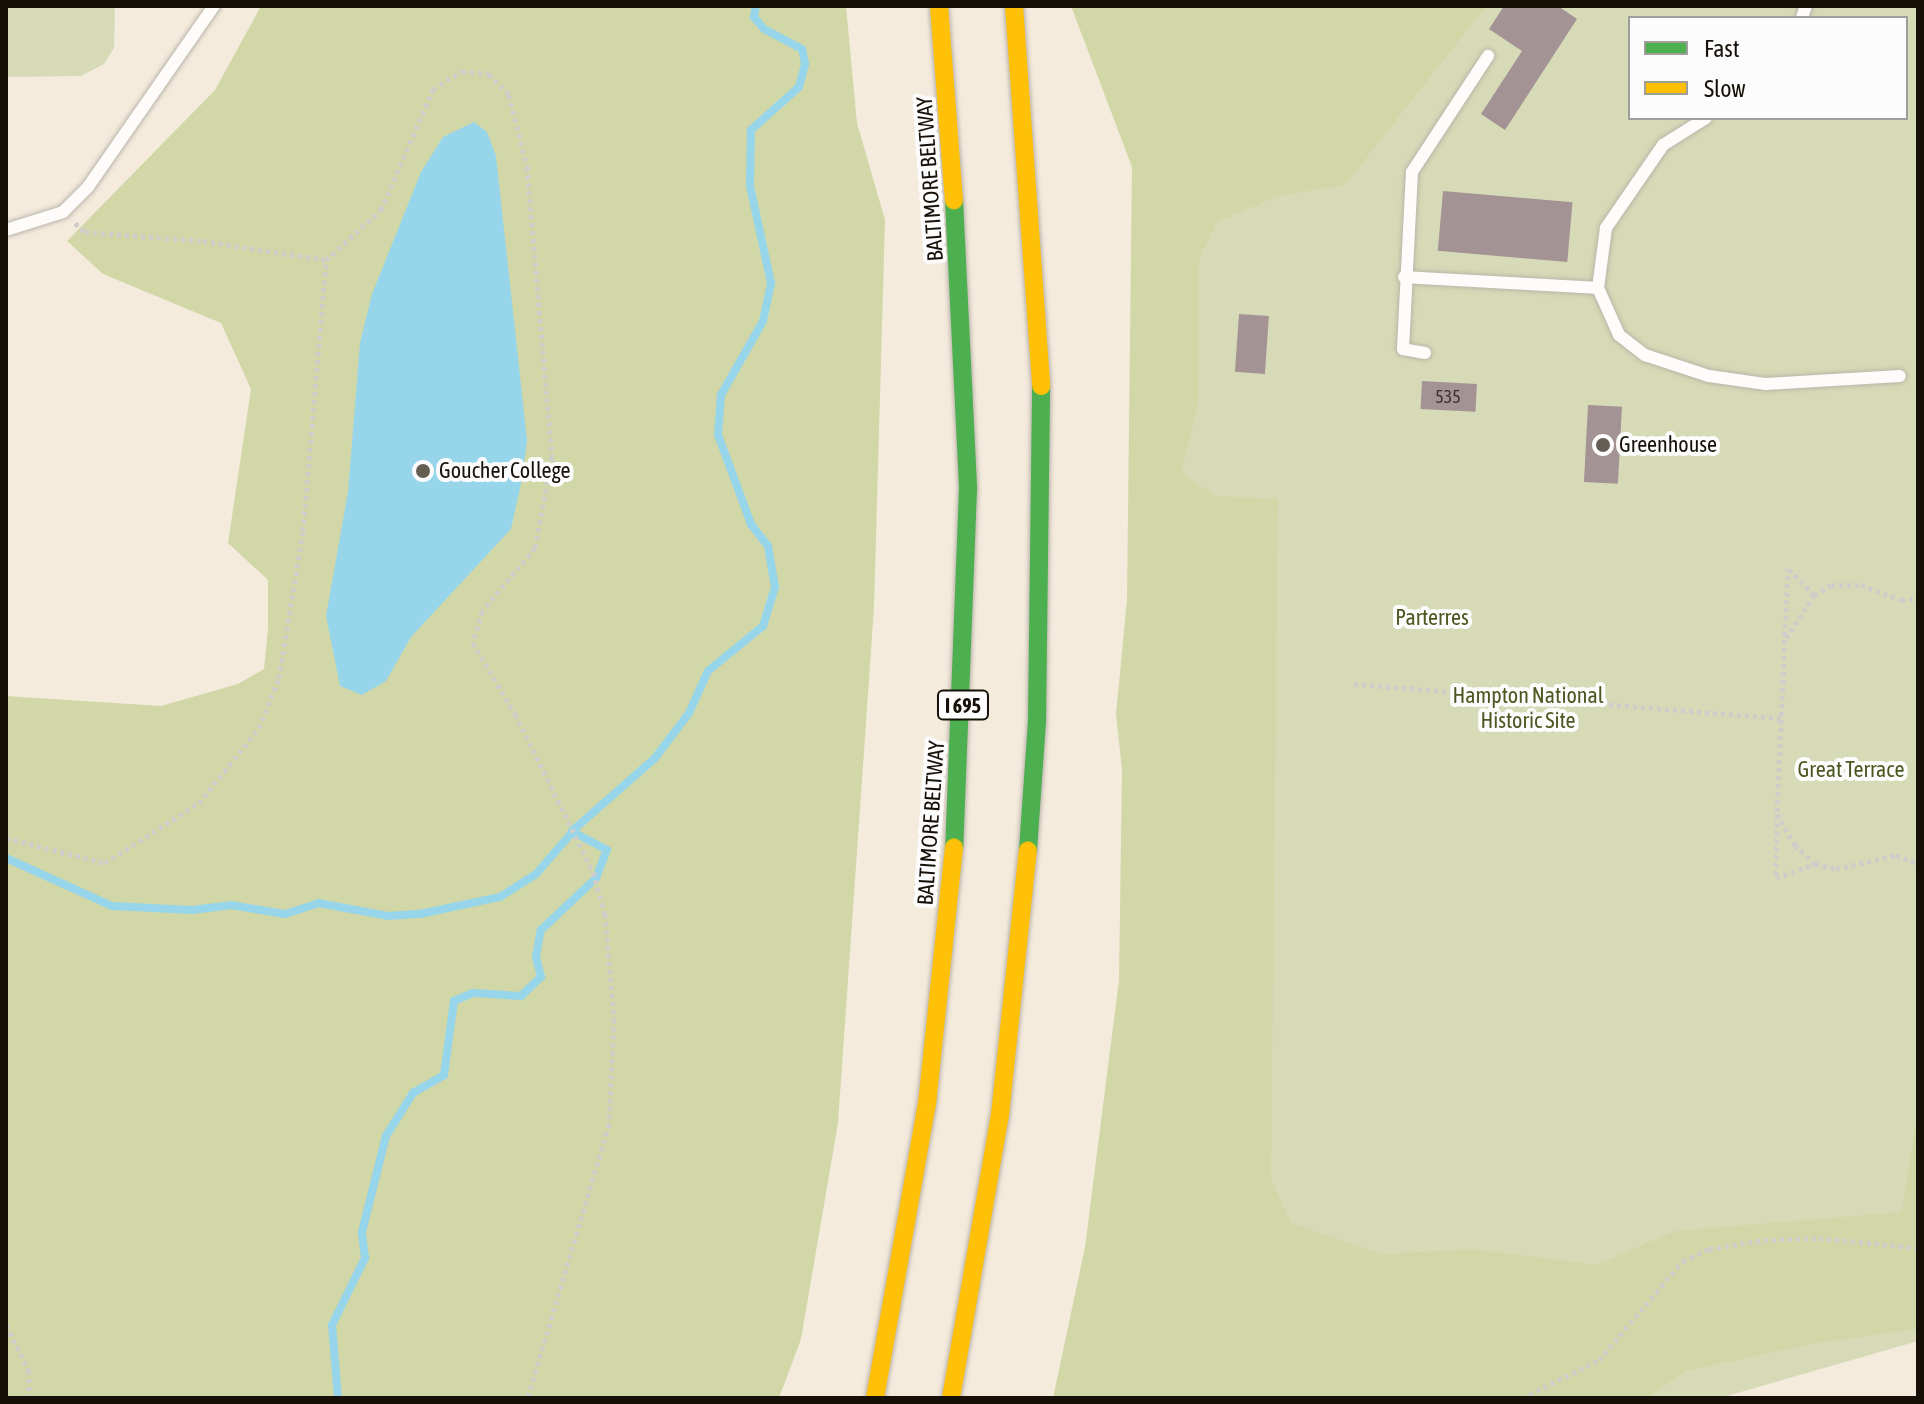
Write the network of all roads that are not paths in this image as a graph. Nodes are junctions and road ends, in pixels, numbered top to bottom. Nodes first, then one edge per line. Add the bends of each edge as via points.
1 (214, 6) edge
2 (939, 6) edge
3 (1014, 6) edge
4 (1488, 56) dead end
5 (1703, 120) edge
6 (6, 230) edge
7 (1404, 277) junction
8 (1598, 288) junction
9 (1425, 353) dead end
10 (1900, 376) dead end
11 (875, 1398) edge
12 (951, 1398) edge

1 - 6 lane via 88,187 63,212
2 - 11 highway, BALTIMORE BELTWAY / I 695 via 963,317 968,489 962,724 950,912 927,1104
3 - 12 highway via 1039,315 1043,481 1037,722 1024,916 1000,1115
4 - 7 lane via 1412,172
5 - 8 lane via 1663,145 1626,192 1606,228
7 - 8 lane
7 - 9 lane via 1403,349
8 - 10 lane via 1619,335 1645,355 1677,368 1766,384

